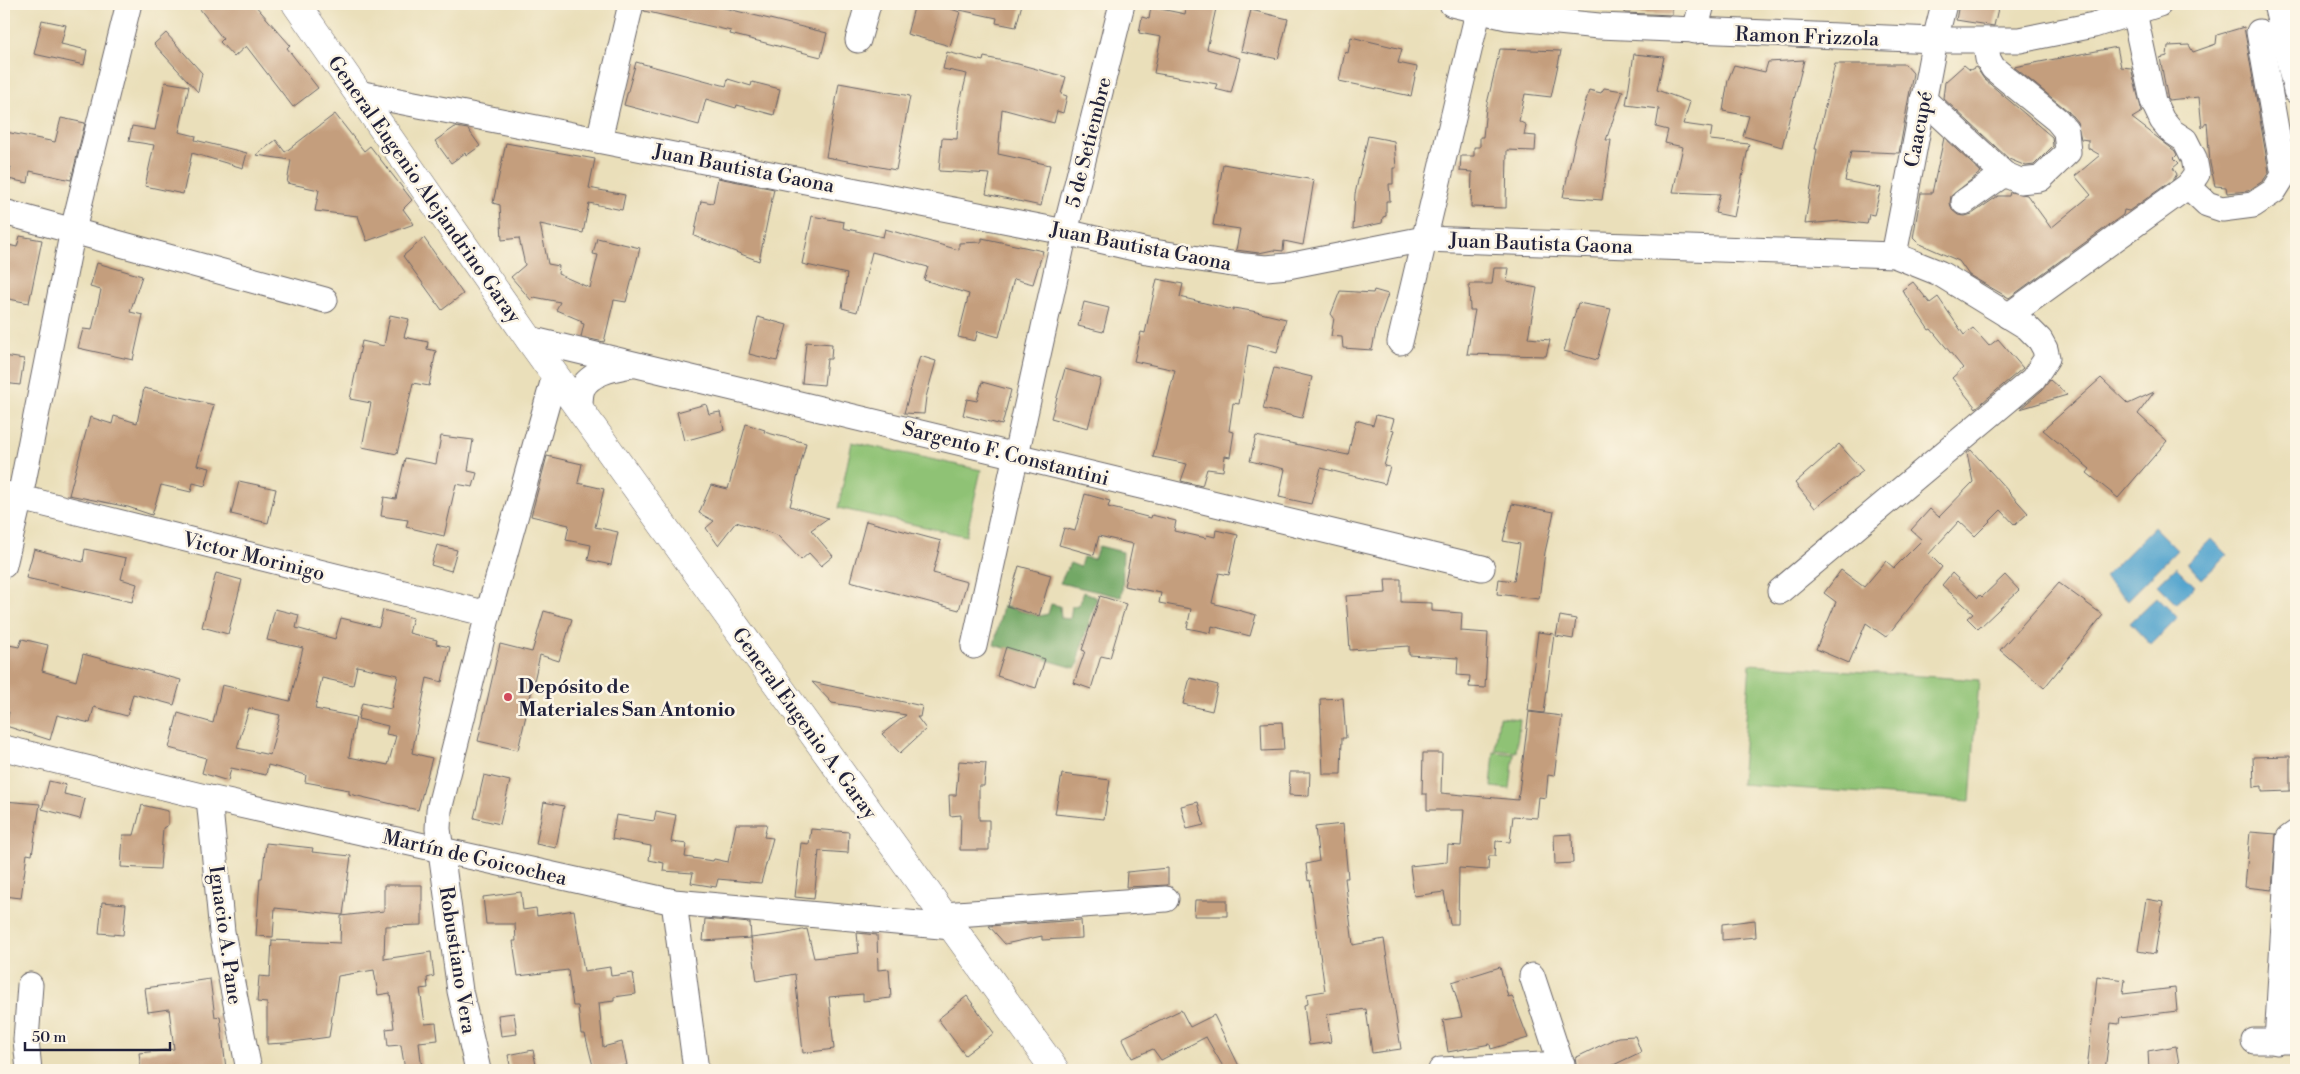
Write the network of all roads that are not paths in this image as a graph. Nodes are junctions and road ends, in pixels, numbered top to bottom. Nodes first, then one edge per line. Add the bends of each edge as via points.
1 (296, 4) edge
2 (631, 4) edge
3 (868, 4) edge
4 (1122, 4) edge
5 (1452, 4) edge
6 (1702, 4) edge
7 (1944, 4) edge
8 (2159, 4) edge
9 (2276, 4) edge
10 (126, 5) edge
11 (1479, 7) edge
12 (2134, 12) junction
13 (1694, 31) junction
14 (2258, 32) dead end
15 (858, 40) dead end
16 (1935, 40) junction
17 (1985, 40) junction
18 (2296, 91) edge
19 (358, 93) junction
20 (1923, 99) junction
21 (599, 140) junction
22 (2004, 174) junction
23 (2188, 186) junction
24 (1964, 202) dead end
25 (4, 212) edge
26 (73, 230) junction
27 (1065, 232) junction
28 (1424, 239) junction
29 (1894, 255) junction
30 (325, 300) dead end
31 (2008, 316) junction
32 (529, 339) junction
33 (1400, 342) dead end
34 (634, 364) junction
35 (555, 375) junction
36 (580, 409) junction
37 (1015, 456) junction
38 (12, 495) edge
39 (4, 566) edge
40 (1482, 568) dead end
41 (1780, 591) dead end
42 (488, 614) junction
43 (974, 646) dead end
44 (4, 748) edge
45 (209, 798) junction
46 (2296, 833) edge
47 (441, 849) junction
48 (1166, 899) dead end
49 (674, 902) junction
50 (948, 921) junction
51 (1532, 976) dead end
52 (30, 985) dead end
53 (2276, 1041) edge
54 (1562, 1067) edge
55 (29, 1070) edge
56 (249, 1070) edge
57 (478, 1070) edge
58 (696, 1070) edge
59 (1055, 1070) edge
60 (1441, 1070) edge

1 - 19 main road, General Eugenio Alejandrino Garay
2 - 21 street
3 - 15 street
4 - 27 street, 5 de Setiembre
5 - 11 street, Ramon Frizzola
6 - 13 street
7 - 16 street, Caacupé
8 - 12 street, Ramon Frizzola
9 - 18 street
10 - 26 street
11 - 13 street, Ramon Frizzola via 1507,17
11 - 28 street
12 - 17 street, Ramon Frizzola via 2094,25 2020,40
12 - 23 street via 2153,102 2171,131 2185,140 2194,158 2197,174
13 - 16 street, Ramon Frizzola
14 - 23 street via 2284,175 2274,191 2253,205 2222,209 2207,204
16 - 17 street, Ramon Frizzola
16 - 20 street, Caacupé
17 - 22 street via 1993,68 2066,131 2068,152 2040,180 2020,180
19 - 21 street, Juan Bautista Gaona
19 - 32 main road, General Eugenio Alejandrino Garay
20 - 22 street
20 - 29 street, Caacupé
21 - 27 street, Juan Bautista Gaona
22 - 24 street
23 - 31 street
25 - 26 street
26 - 30 street
26 - 38 street
27 - 28 street, Juan Bautista Gaona via 1147,251 1266,268
27 - 37 street, 5 de Setiembre
28 - 29 street, Juan Bautista Gaona
28 - 33 street
29 - 31 street, Juan Bautista Gaona via 1939,274
31 - 41 street, Juan Bautista Gaona via 2027,328 2045,349 2047,358 2034,379
32 - 34 street, Sargento F. Constantini
32 - 35 main road, General Eugenio Alejandrino Garay
34 - 36 street via 597,374 586,383
34 - 37 street, Sargento F. Constantini
35 - 36 main road, General Eugenio A. Garay
35 - 42 street, Robustiano Vera
36 - 50 main road, General Eugenio A. Garay
37 - 40 street, Sargento F. Constantini
37 - 43 street, 5 de Setiembre
38 - 39 street
38 - 42 street, Victor Morinigo
42 - 47 street, Robustiano Vera via 439,810
44 - 45 street, Martín de Goicochea
45 - 47 street, Martín de Goicochea
45 - 56 street, Ignacio A. Pane via 222,932
46 - 53 street via 2289,838
47 - 49 street, Martín de Goicochea
47 - 57 street, Robustiano Vera via 460,992
48 - 50 street, Martín de Goicochea
49 - 50 street, Martín de Goicochea
49 - 58 street
50 - 59 main road, General Eugenio A. Garay
51 - 54 street
52 - 55 street via 26,1040
54 - 60 street

